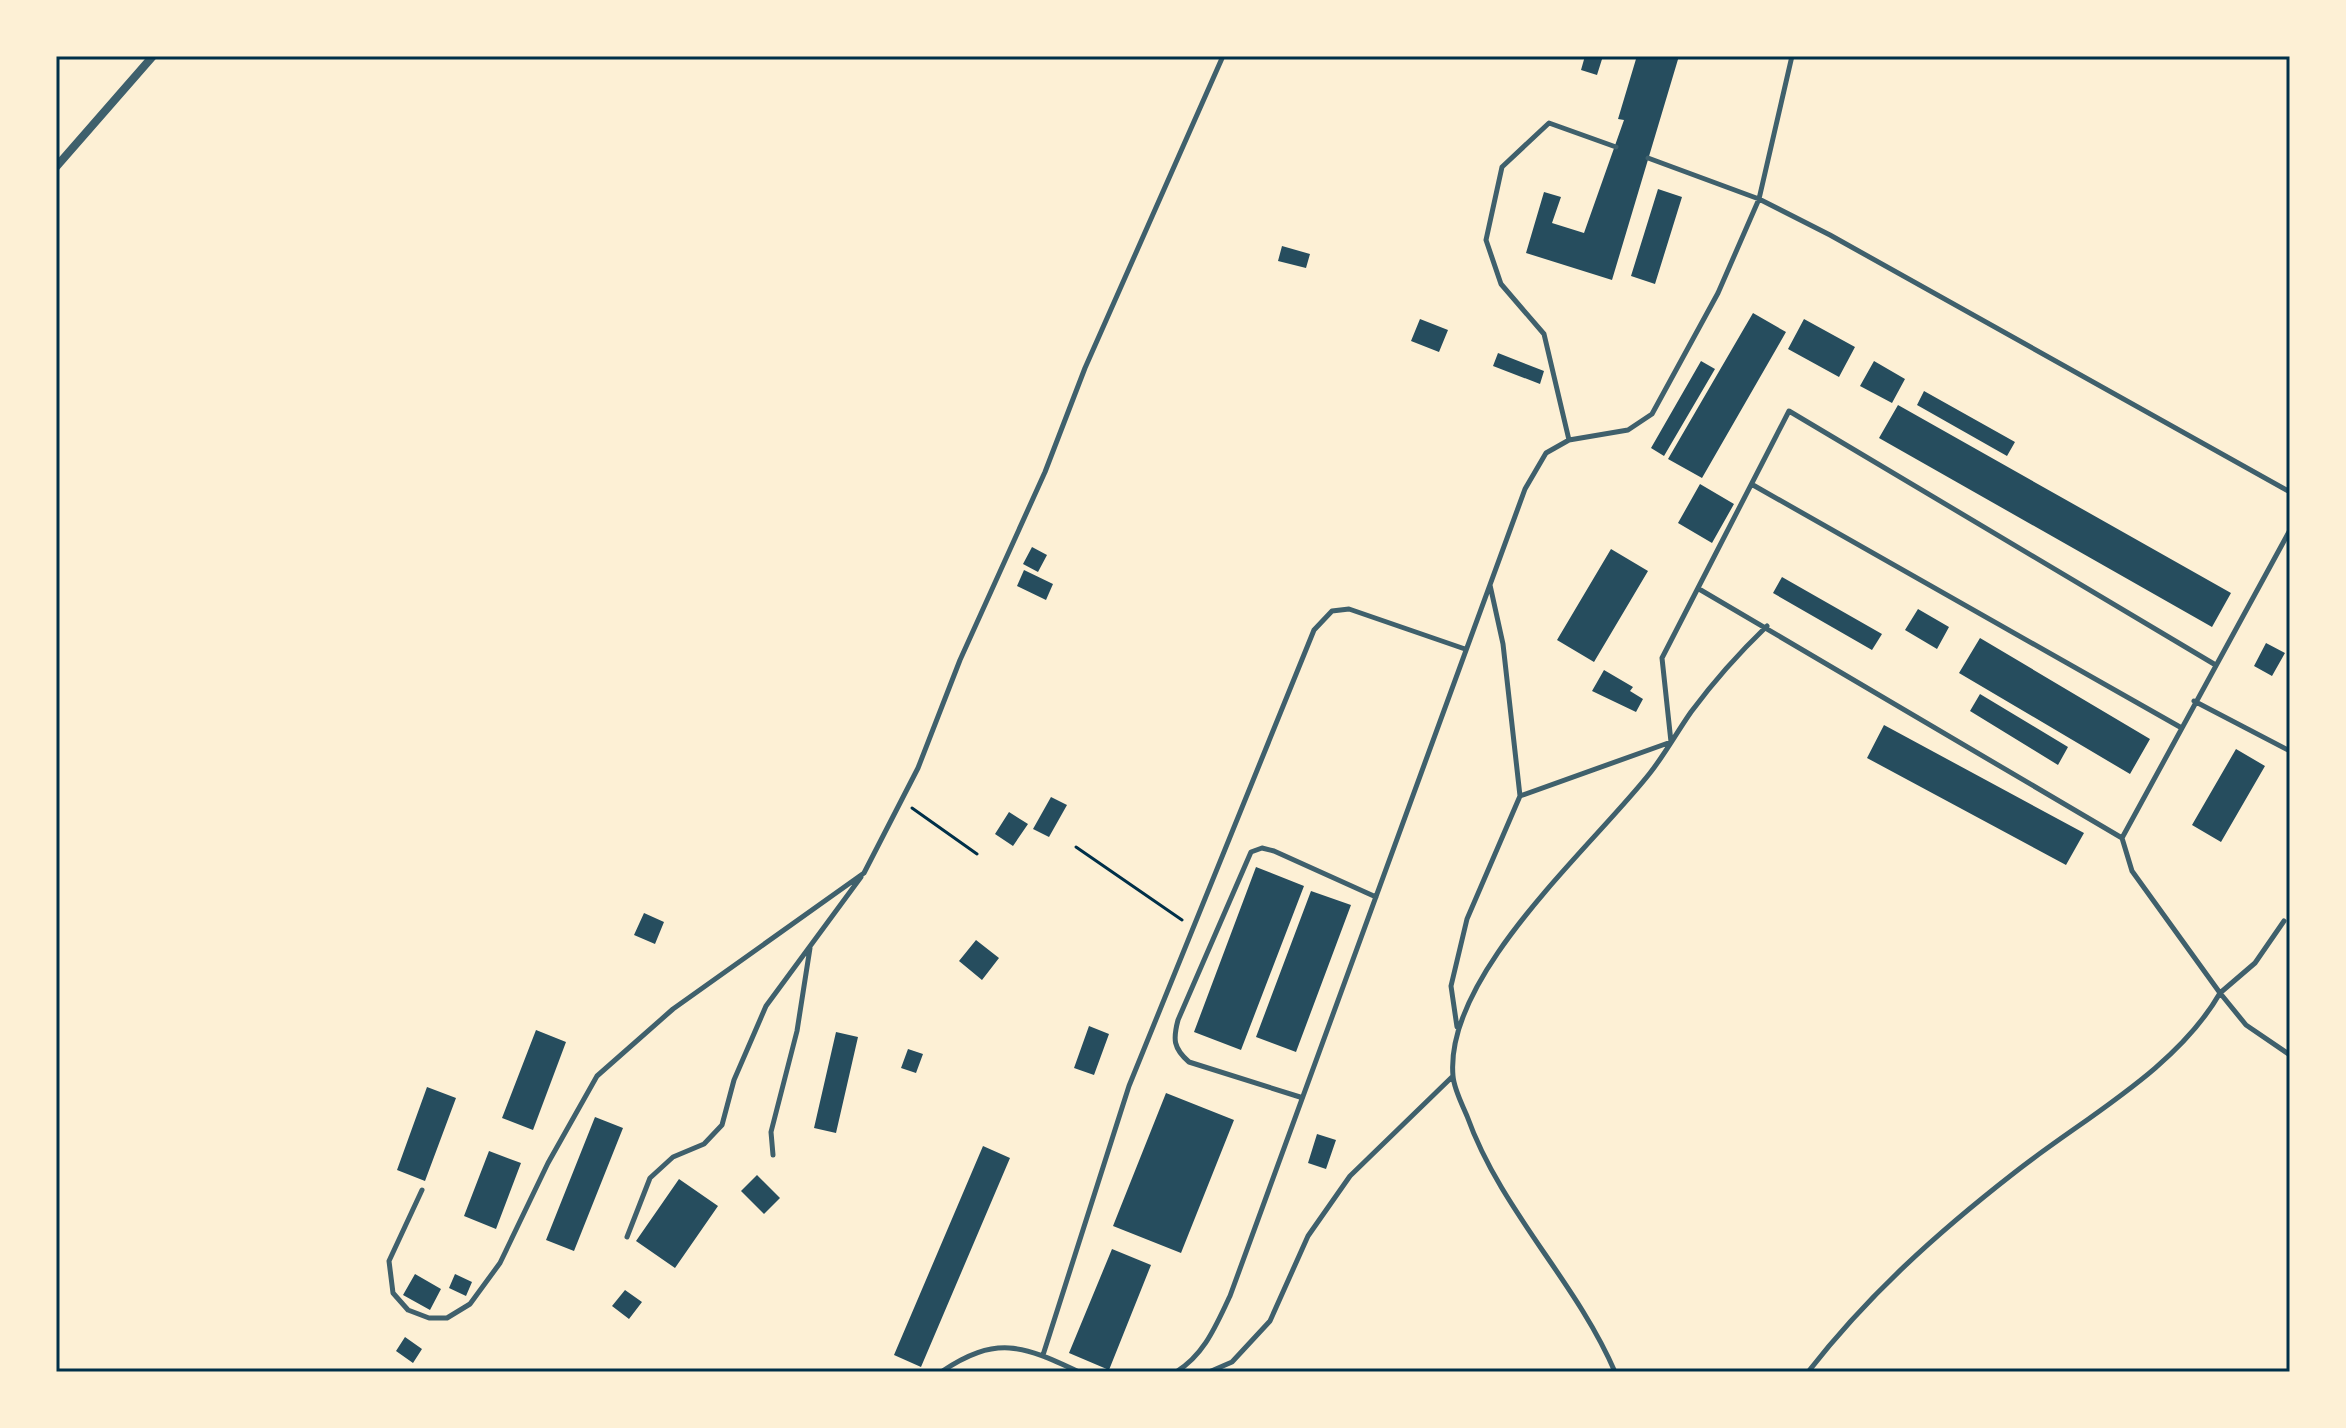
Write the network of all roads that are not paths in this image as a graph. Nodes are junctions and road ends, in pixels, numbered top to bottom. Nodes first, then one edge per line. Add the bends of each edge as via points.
1 (153, 56) edge
2 (1223, 56) edge
3 (1792, 56) edge
4 (1616, 147) dead end
5 (1648, 158) dead end
6 (56, 167) edge
7 (1759, 199) junction
8 (1569, 440) junction
9 (1753, 485) junction
10 (2290, 492) edge
11 (2290, 530) edge
12 (1490, 585) junction
13 (1698, 589) junction
14 (1767, 626) junction
15 (1465, 649) junction
16 (2214, 664) junction
17 (2194, 701) junction
18 (2180, 727) junction
19 (1671, 742) junction
20 (2290, 751) edge
21 (1520, 796) junction
22 (2122, 838) junction
23 (864, 873) junction
24 (1376, 897) junction
25 (2284, 921) dead end
26 (810, 947) junction
27 (2220, 993) junction
28 (1457, 1028) junction
29 (2290, 1055) edge
30 (1452, 1077) junction
31 (1300, 1097) junction
32 (773, 1155) dead end
33 (422, 1190) dead end
34 (627, 1237) dead end
35 (1043, 1355) junction
36 (941, 1372) edge
37 (1079, 1372) edge
38 (1176, 1372) edge
39 (1209, 1372) edge
40 (1615, 1372) edge
41 (1808, 1372) edge

1 - 6 street
2 - 23 lane via 902,802
3 - 7 lane
4 - 8 lane via 1549,123 1502,167 1486,240 1501,284 1544,334
5 - 7 lane
7 - 8 lane via 1718,293 1652,414 1628,430
7 - 10 lane
8 - 12 lane via 1546,453 1525,489
9 - 13 lane
9 - 16 lane via 1789,411
9 - 18 lane
11 - 16 lane
12 - 15 lane
12 - 21 lane via 1503,644
13 - 14 lane
13 - 19 lane via 1662,658
14 - 19 lane via 1733,659
14 - 22 lane
15 - 24 lane
15 - 35 lane via 1349,609 1332,611 1314,630 1129,1086
16 - 17 lane
17 - 18 lane
17 - 20 lane
18 - 22 lane
19 - 21 lane
19 - 28 lane via 1651,773 1544,890 1488,971
21 - 28 lane via 1467,919 1451,986
22 - 27 lane via 2132,871
23 - 26 lane
23 - 33 lane via 673,1009 597,1076 500,1263 470,1304 447,1318 408,1310 393,1293 389,1261
24 - 31 lane
24 - 31 lane via 1274,851 1251,852 1178,1020 1173,1038 1178,1053 1189,1062
25 - 27 lane via 2255,963
26 - 32 lane via 797,1031 771,1132
26 - 34 lane via 766,1006 734,1080 722,1125 704,1144 673,1157 650,1178
27 - 29 lane via 2246,1025
27 - 41 lane via 2144,1076 1904,1263 1849,1319
28 - 30 lane
30 - 39 lane via 1350,1176 1308,1236 1270,1321 1232,1362
30 - 40 lane via 1474,1135 1518,1218 1600,1336
31 - 38 lane via 1230,1296 1207,1344
35 - 36 lane via 1007,1347 971,1351
35 - 37 lane

